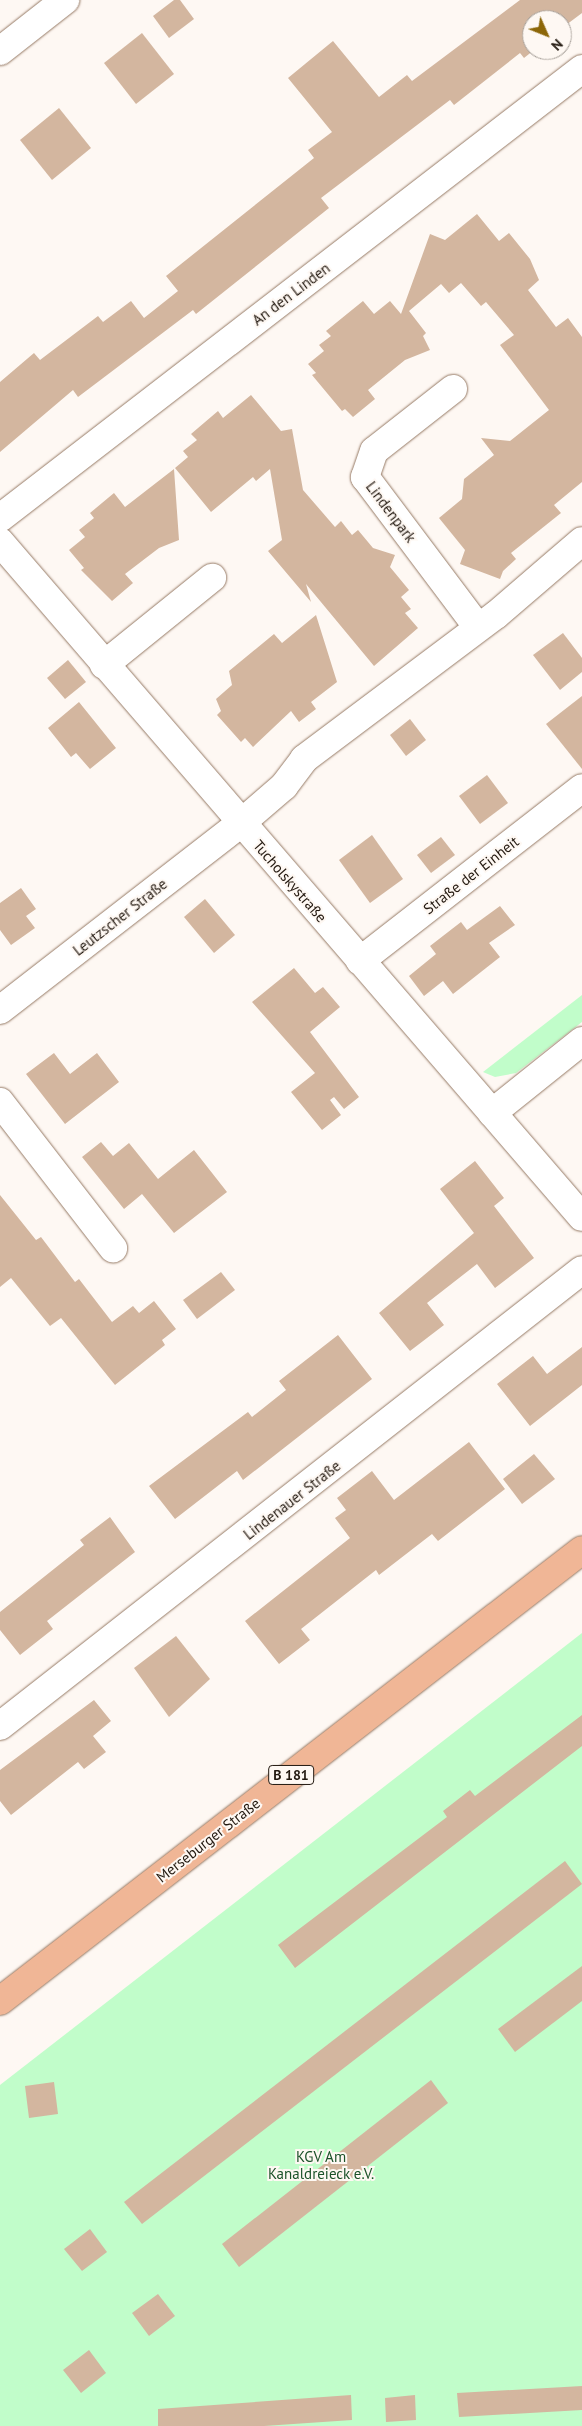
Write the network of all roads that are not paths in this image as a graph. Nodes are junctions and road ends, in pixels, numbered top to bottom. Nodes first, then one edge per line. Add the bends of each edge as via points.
1 (65, 0) edge
2 (0, 51) edge
3 (582, 69) edge
4 (453, 389) dead end
5 (0, 518) edge
6 (582, 541) edge
7 (0, 542) edge
8 (212, 578) dead end
9 (477, 626) junction
10 (104, 665) junction
11 (582, 788) edge
12 (240, 824) junction
13 (360, 961) junction
14 (0, 1010) edge
15 (582, 1041) edge
16 (0, 1102) edge
17 (492, 1113) junction
18 (582, 1217) edge
19 (113, 1248) dead end
20 (582, 1270) edge
21 (582, 1550) edge
22 (0, 1726) edge
23 (0, 2001) edge

1 - 2 street
3 - 5 street, An den Linden
4 - 9 street, Lindenpark via 374,451 365,477
6 - 9 street via 496,615
7 - 10 street, Tucholskystraße
8 - 10 street
9 - 12 street via 304,759 284,786
10 - 12 street, Tucholskystraße
11 - 13 street, Straße der Einheit
12 - 13 street, Tucholskystraße
12 - 14 street, Leutzscher Straße
13 - 17 street, Tucholskystraße
15 - 17 street
16 - 19 street
17 - 18 street, Tucholskystraße
20 - 22 street, Lindenauer Straße
21 - 23 main road, Merseburger Straße / B 181

